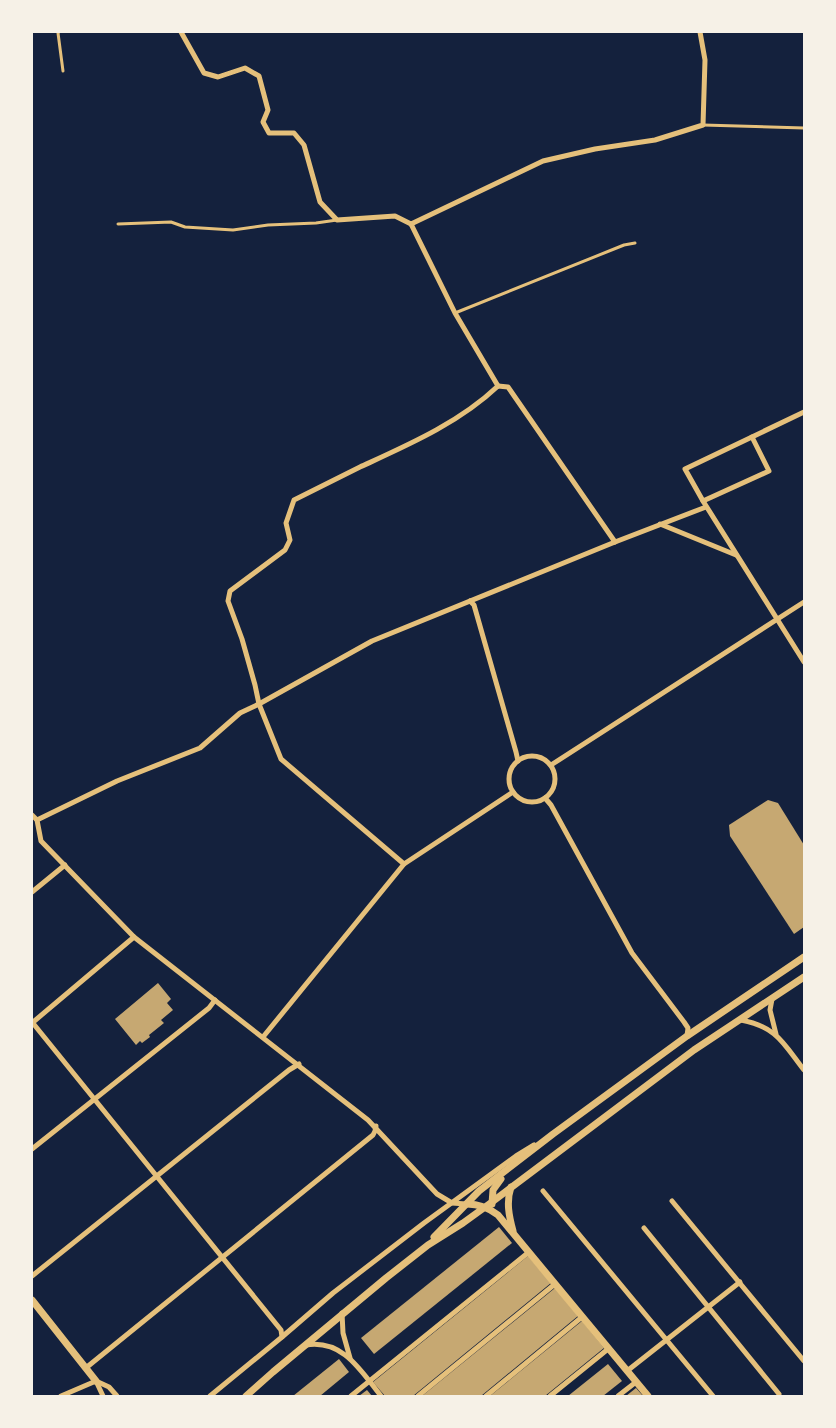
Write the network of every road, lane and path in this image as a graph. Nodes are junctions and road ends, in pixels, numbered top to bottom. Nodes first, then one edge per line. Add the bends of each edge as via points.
1 (59, 32) edge
2 (181, 32) edge
3 (700, 32) edge
4 (63, 71) dead end
5 (703, 125) junction
6 (804, 128) edge
7 (338, 219) junction
8 (118, 224) dead end
9 (411, 224) junction
10 (635, 243) dead end
11 (455, 313) junction
12 (498, 386) junction
13 (804, 412) edge
14 (752, 437) junction
15 (705, 504) junction
16 (660, 524) junction
17 (615, 542) junction
18 (737, 556) junction
19 (471, 601) junction
20 (804, 602) edge
21 (778, 619) junction
22 (804, 662) edge
23 (259, 704) junction
24 (518, 761) junction
25 (551, 765) junction
26 (513, 792) junction
27 (545, 798) junction
28 (32, 815) edge
29 (38, 820) junction
30 (404, 864) junction
31 (65, 865) junction
32 (32, 892) edge
33 (134, 937) junction
34 (804, 957) edge
35 (804, 977) edge
36 (772, 999) junction
37 (215, 1000) junction
38 (741, 1020) junction
39 (32, 1023) edge
40 (776, 1034) junction
41 (687, 1036) junction
42 (263, 1037) junction
43 (298, 1064) junction
44 (804, 1070) edge
45 (93, 1099) junction
46 (376, 1126) junction
47 (553, 1134) junction
48 (32, 1149) edge
49 (522, 1158) junction
50 (156, 1177) junction
51 (511, 1186) junction
52 (543, 1191) dead end
53 (672, 1200) dead end
54 (492, 1202) junction
55 (452, 1203) junction
56 (467, 1204) junction
57 (484, 1207) junction
58 (494, 1212) junction
59 (644, 1228) dead end
60 (514, 1234) junction
61 (428, 1245) junction
62 (529, 1251) junction
63 (221, 1258) junction
64 (32, 1276) edge
65 (740, 1282) junction
66 (555, 1284) junction
67 (32, 1300) edge
68 (709, 1307) junction
69 (35, 1309) edge
70 (342, 1313) junction
71 (582, 1317) junction
72 (282, 1337) junction
73 (667, 1340) junction
74 (305, 1345) junction
75 (608, 1349) junction
76 (350, 1358) junction
77 (804, 1361) edge
78 (87, 1367) junction
79 (627, 1371) junction
80 (96, 1381) junction
81 (369, 1382) junction
82 (636, 1382) junction
83 (779, 1394) dead end
84 (61, 1396) edge
85 (103, 1396) edge
86 (117, 1396) edge
87 (210, 1396) edge
88 (246, 1396) edge
89 (351, 1396) edge
90 (381, 1396) edge
91 (418, 1396) edge
92 (486, 1396) edge
93 (550, 1396) edge
94 (618, 1396) edge
95 (648, 1396) edge
96 (713, 1396) edge

1 - 4 lane
2 - 7 street via 204,73 218,78 245,68 259,76 268,110 264,122 269,133 294,133 304,145 320,202
3 - 5 street via 705,60
5 - 6 lane
5 - 9 street via 655,140 543,161
7 - 8 lane via 233,230 185,227 171,222
7 - 9 street via 395,216
9 - 11 street
10 - 11 lane
11 - 12 street
12 - 17 street via 508,387
12 - 23 street via 482,401 423,438 294,500 286,523 290,540 285,550 230,591 228,601
13 - 14 street
14 - 15 street via 769,471
14 - 15 street via 685,469
15 - 16 street
15 - 18 street
16 - 17 street
16 - 18 street
17 - 19 street
18 - 21 street
19 - 23 street via 372,641
19 - 24 street
20 - 21 street
21 - 22 street
21 - 25 street
23 - 29 street via 240,713 200,748 117,781
23 - 30 street via 281,759
24 - 25 street via 531,756
24 - 26 street via 509,779
25 - 27 street via 555,779
26 - 27 street via 532,802
26 - 30 street
27 - 41 street via 632,953 688,1028
28 - 29 street
29 - 31 street via 41,840
30 - 42 street
31 - 32 street
31 - 33 street
33 - 37 street
33 - 39 street
34 - 41 street
35 - 36 street
36 - 38 street
36 - 40 street via 770,1010
37 - 42 street
37 - 45 street
38 - 40 street via 758,1023
38 - 51 street via 694,1050
39 - 45 street
40 - 44 street
41 - 47 street
42 - 43 street
43 - 46 street
43 - 50 street
45 - 48 street
45 - 50 street
46 - 55 street via 437,1194
46 - 63 street via 373,1135
47 - 49 street
47 - 55 street
49 - 54 street via 497,1183
49 - 56 street
50 - 63 street
50 - 64 street
51 - 54 street
51 - 60 street via 509,1212
52 - 73 street
53 - 65 street
54 - 57 street
54 - 58 street
55 - 56 street
55 - 72 street
56 - 57 street
56 - 61 street
57 - 58 street
57 - 61 street
58 - 60 street
59 - 68 street
60 - 62 street
61 - 70 street
62 - 66 street
62 - 81 street
63 - 72 street
63 - 78 street
65 - 68 street
65 - 77 street
66 - 71 street
66 - 91 street
67 - 69 street
68 - 73 street
68 - 83 street
69 - 78 street
70 - 74 street
70 - 76 street
71 - 75 street
71 - 92 street
72 - 87 street
73 - 79 street
73 - 96 street
74 - 76 street via 330,1346
74 - 88 street
75 - 79 street
75 - 93 street
76 - 81 street
78 - 80 street
79 - 82 street
80 - 84 street
80 - 85 street
80 - 86 street
81 - 89 street
81 - 90 street
82 - 94 street
82 - 95 street

